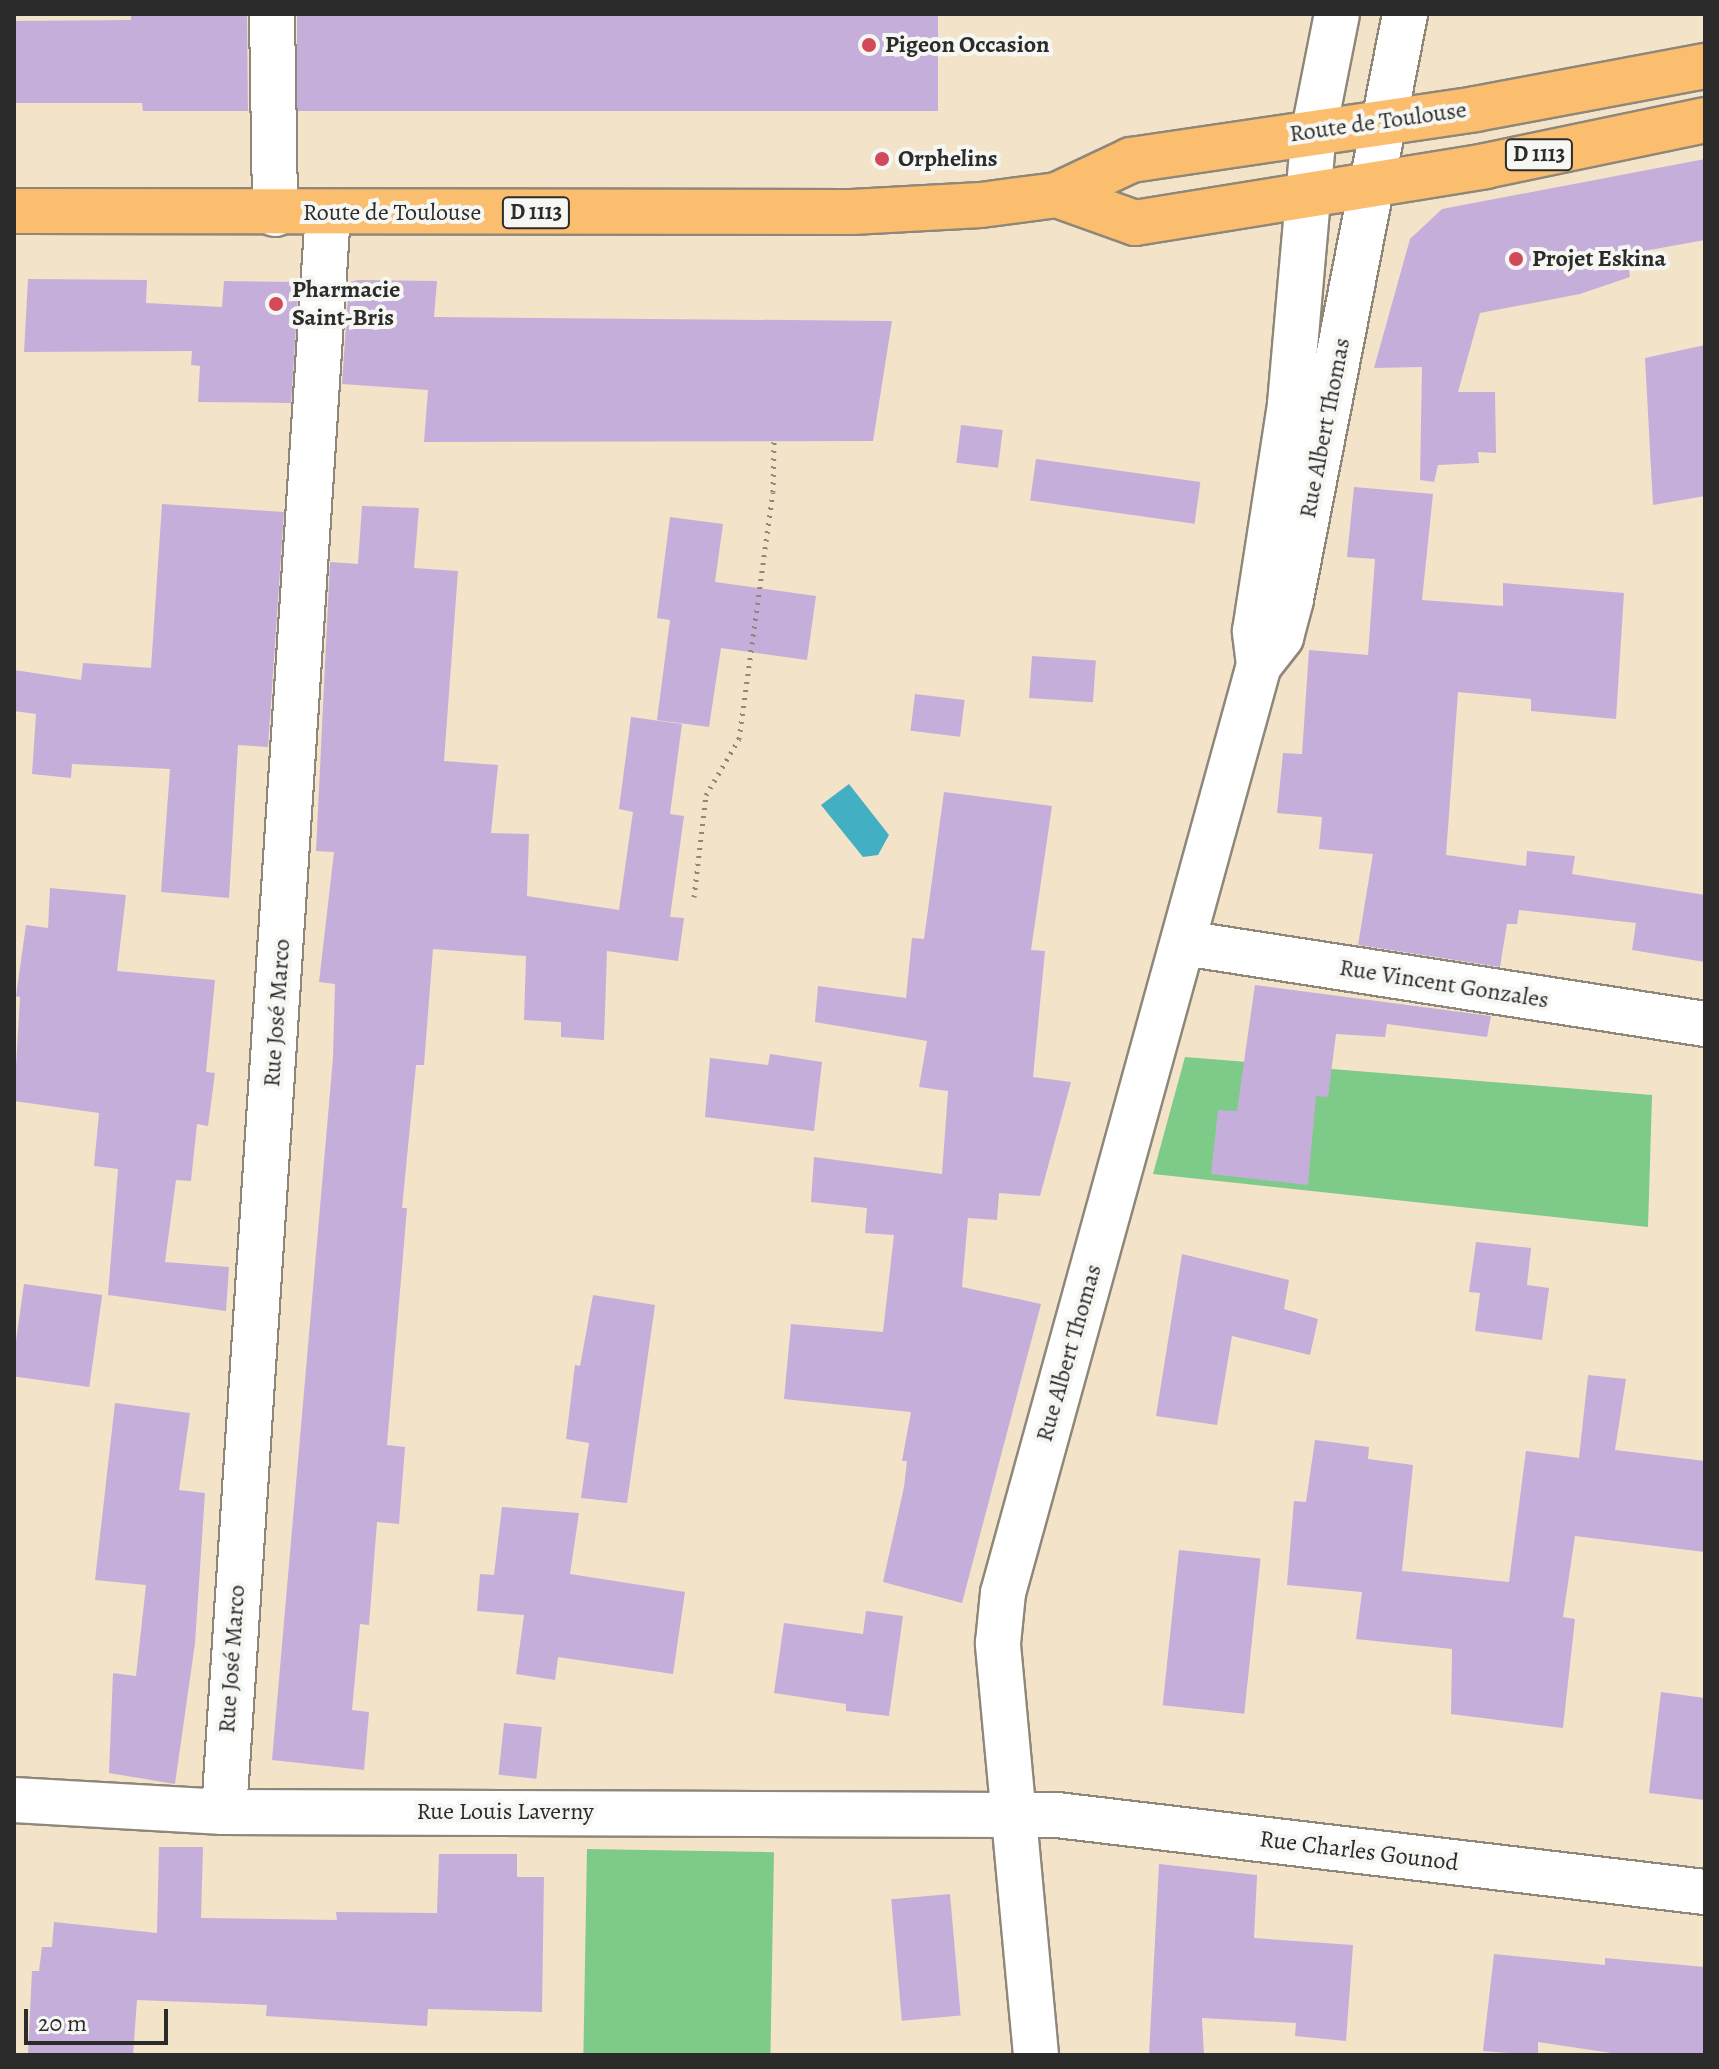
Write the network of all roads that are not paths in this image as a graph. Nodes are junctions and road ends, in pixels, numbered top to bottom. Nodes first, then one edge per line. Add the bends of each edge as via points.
1 (272, 14) edge
2 (1337, 14) edge
3 (1405, 14) edge
4 (1705, 66) edge
5 (1705, 120) edge
6 (1382, 122) junction
7 (1314, 130) junction
8 (1373, 184) junction
9 (1057, 195) junction
10 (1309, 195) junction
11 (14, 211) edge
12 (275, 214) junction
13 (328, 214) junction
14 (1259, 665) junction
15 (1184, 943) junction
16 (1705, 1024) edge
17 (16, 1807) edge
18 (224, 1812) junction
19 (1013, 1814) junction
20 (1705, 1892) edge
21 (1036, 2055) edge

1 - 12 street
2 - 7 street, Rue Albert Thomas
3 - 6 street, Rue Albert Thomas
4 - 6 main road, Route de Toulouse / D 1113
5 - 8 main road, Route de Toulouse / D 1113
6 - 7 main road, Route de Toulouse / D 1113
6 - 8 street, Rue Albert Thomas
7 - 9 main road, Route de Toulouse / D 1113 via 1131,160
7 - 10 street, Rue Albert Thomas
8 - 10 main road, Route de Toulouse / D 1113
8 - 14 street, Rue Albert Thomas via 1291,599 1281,637
9 - 10 main road, Route de Toulouse / D 1113 via 1135,223
9 - 13 main road, Route de Toulouse / D 1113 via 852,212
10 - 14 street, Rue Albert Thomas via 1290,404 1255,631
11 - 12 main road, Route de Toulouse / D 1113
12 - 13 main road, Route de Toulouse / D 1113
13 - 18 street, Rue José Marco
14 - 15 street, Rue Albert Thomas
15 - 16 street, Rue Vincent Gonzales
15 - 19 street, Rue Albert Thomas via 1003,1593 998,1643
17 - 18 street, Rue Louis Laverny
18 - 19 street, Rue Louis Laverny
19 - 20 street, Rue Charles Gounod
19 - 21 street, Rue Albert Thomas

